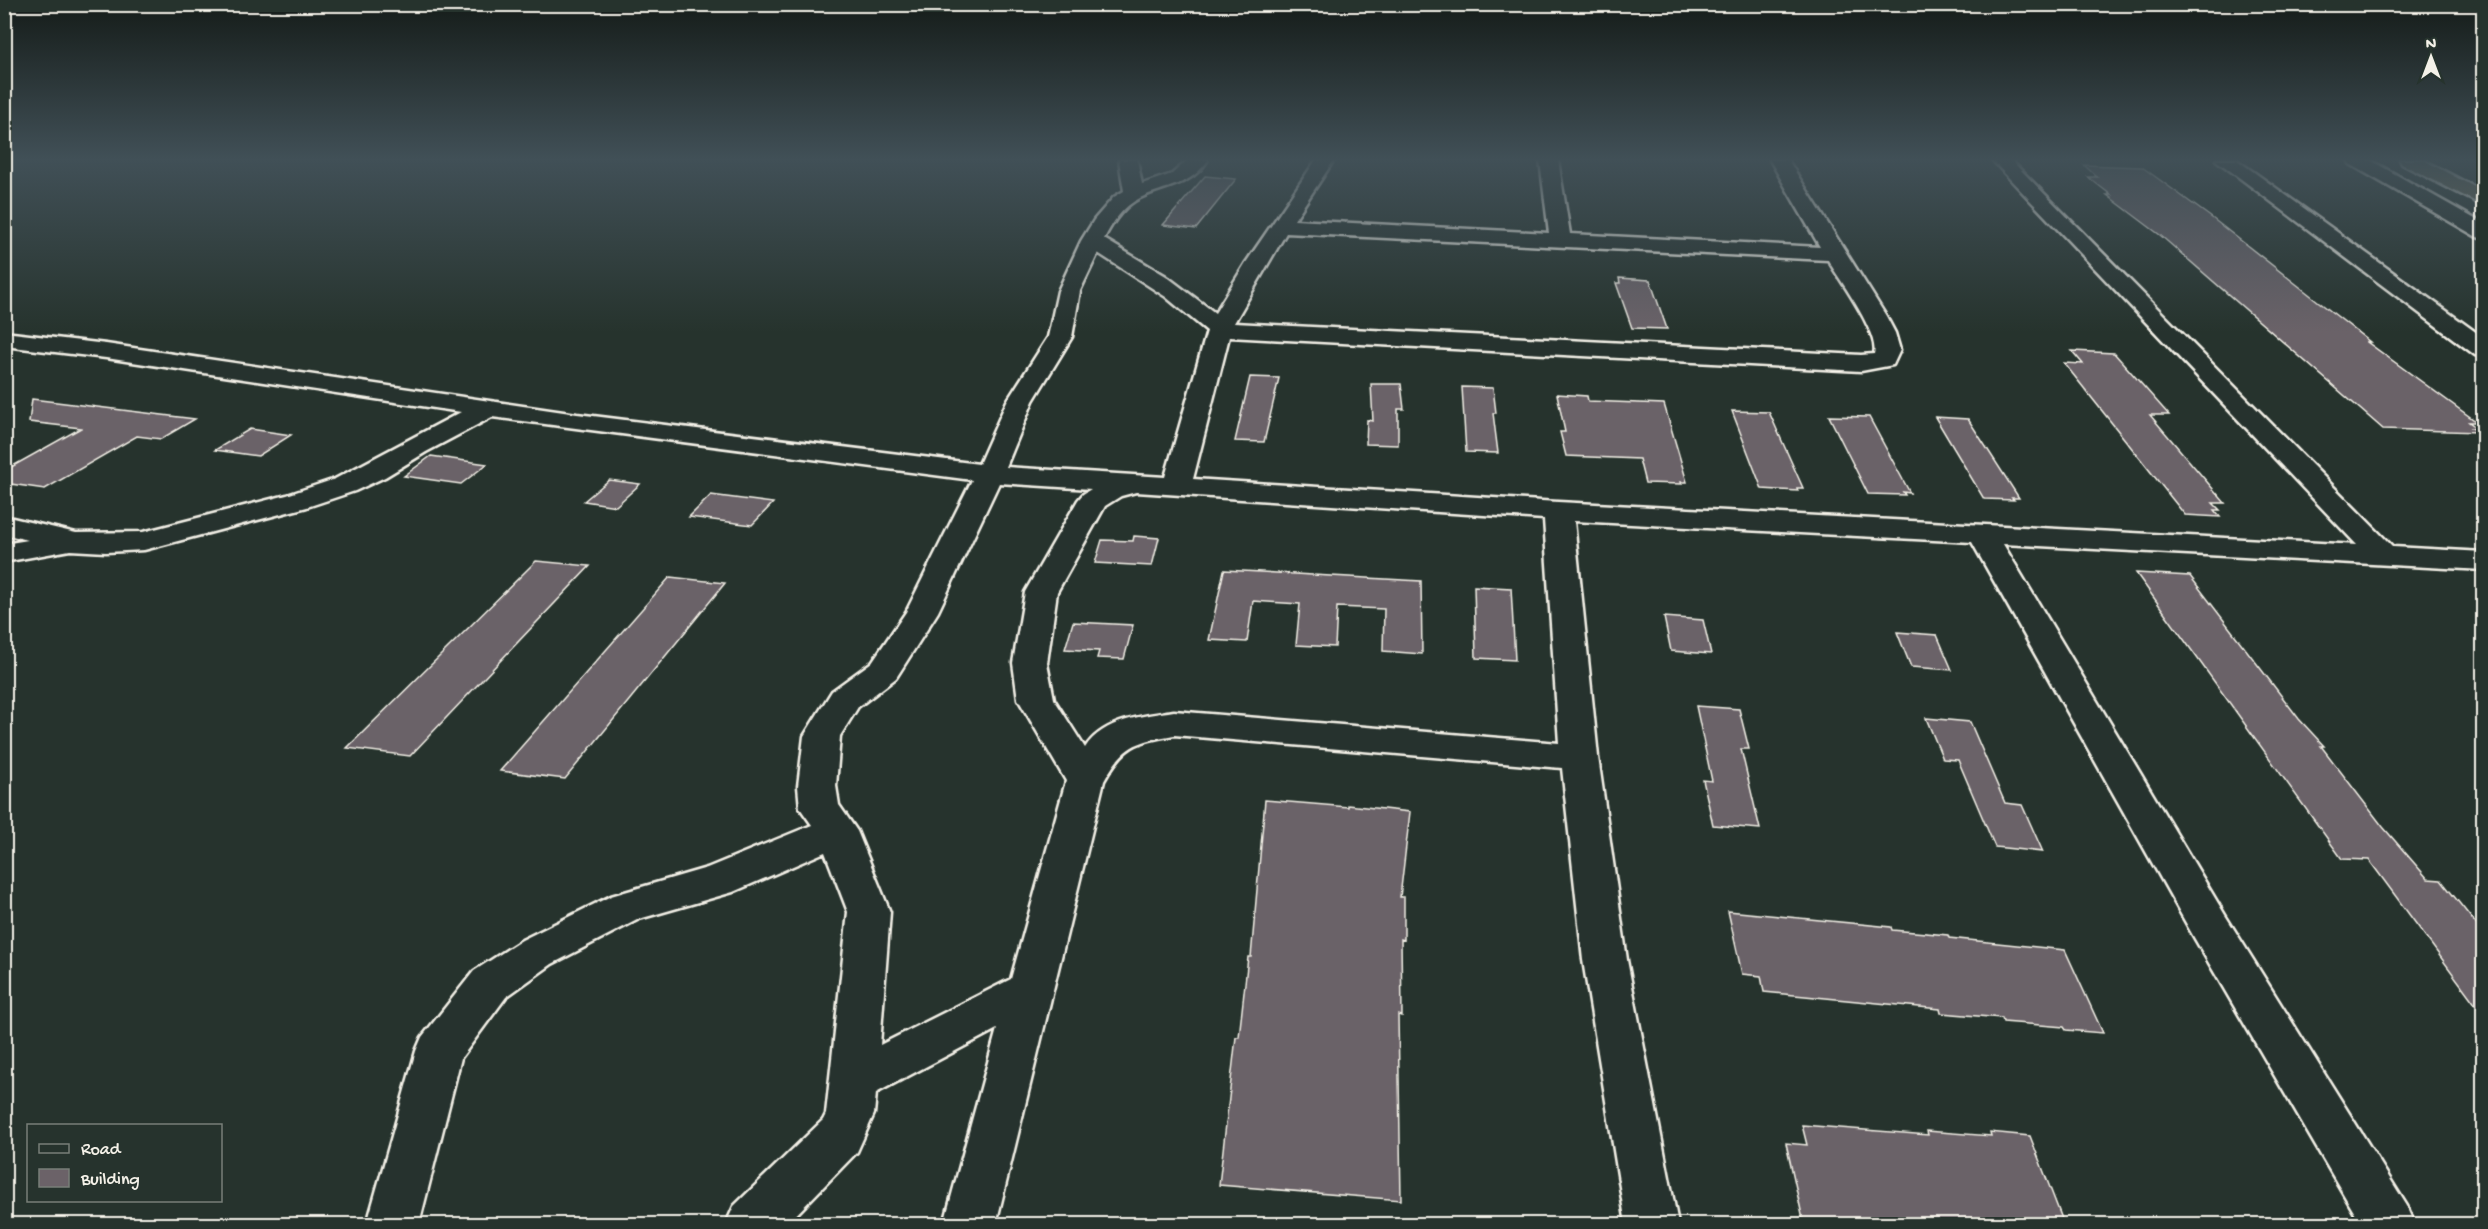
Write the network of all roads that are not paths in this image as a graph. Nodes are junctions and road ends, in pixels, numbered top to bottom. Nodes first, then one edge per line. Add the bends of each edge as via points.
1 (1106, 217) edge
2 (1286, 217) edge
3 (1557, 217) edge
4 (1813, 217) edge
5 (2057, 217) edge
6 (2302, 217) edge
7 (2457, 217) edge
8 (1280, 226) junction
9 (2484, 233) edge
10 (1560, 240) junction
11 (1092, 241) junction
12 (1834, 254) junction
13 (1219, 329) junction
14 (4, 339) edge
15 (2484, 350) edge
16 (488, 409) junction
17 (988, 474) junction
18 (1138, 482) junction
19 (1177, 485) junction
20 (1558, 511) junction
21 (4, 525) edge
22 (1982, 534) junction
23 (76, 542) junction
24 (4, 553) edge
25 (2384, 555) junction
26 (2484, 561) edge
27 (1579, 757) junction
28 (1084, 781) junction
29 (837, 831) junction
30 (1032, 990) junction
31 (854, 1081) junction
32 (393, 1224) edge
33 (752, 1224) edge
34 (970, 1224) edge
35 (1652, 1224) edge
36 (2389, 1224) edge

1 - 11 street
2 - 8 street
3 - 10 street
4 - 12 street
5 - 25 street
6 - 15 street
7 - 9 street
8 - 10 street
8 - 13 street
10 - 12 street
11 - 13 street via 1187,300
11 - 17 street via 1069,291 1060,338 1020,401
12 - 13 street via 1883,333 1888,350 1884,360 1861,363
13 - 19 street
14 - 16 street
16 - 17 street
16 - 23 street via 375,471 297,501 144,541
17 - 18 street
17 - 29 street via 922,612 884,670 844,699 822,736 817,786 820,808
18 - 19 street
18 - 28 street via 1093,500 1041,592 1029,663 1036,699
19 - 20 street
20 - 22 street
20 - 27 street
21 - 23 street
22 - 25 street
22 - 36 street via 2210,927
23 - 24 street
25 - 26 street
27 - 28 street via 1174,723 1133,730 1103,749
27 - 35 street via 1605,960
28 - 30 street
29 - 31 street via 869,912
29 - 32 street via 718,880 626,907 537,952 490,984 439,1051
30 - 31 street
30 - 34 street
31 - 33 street via 850,1114 840,1136

